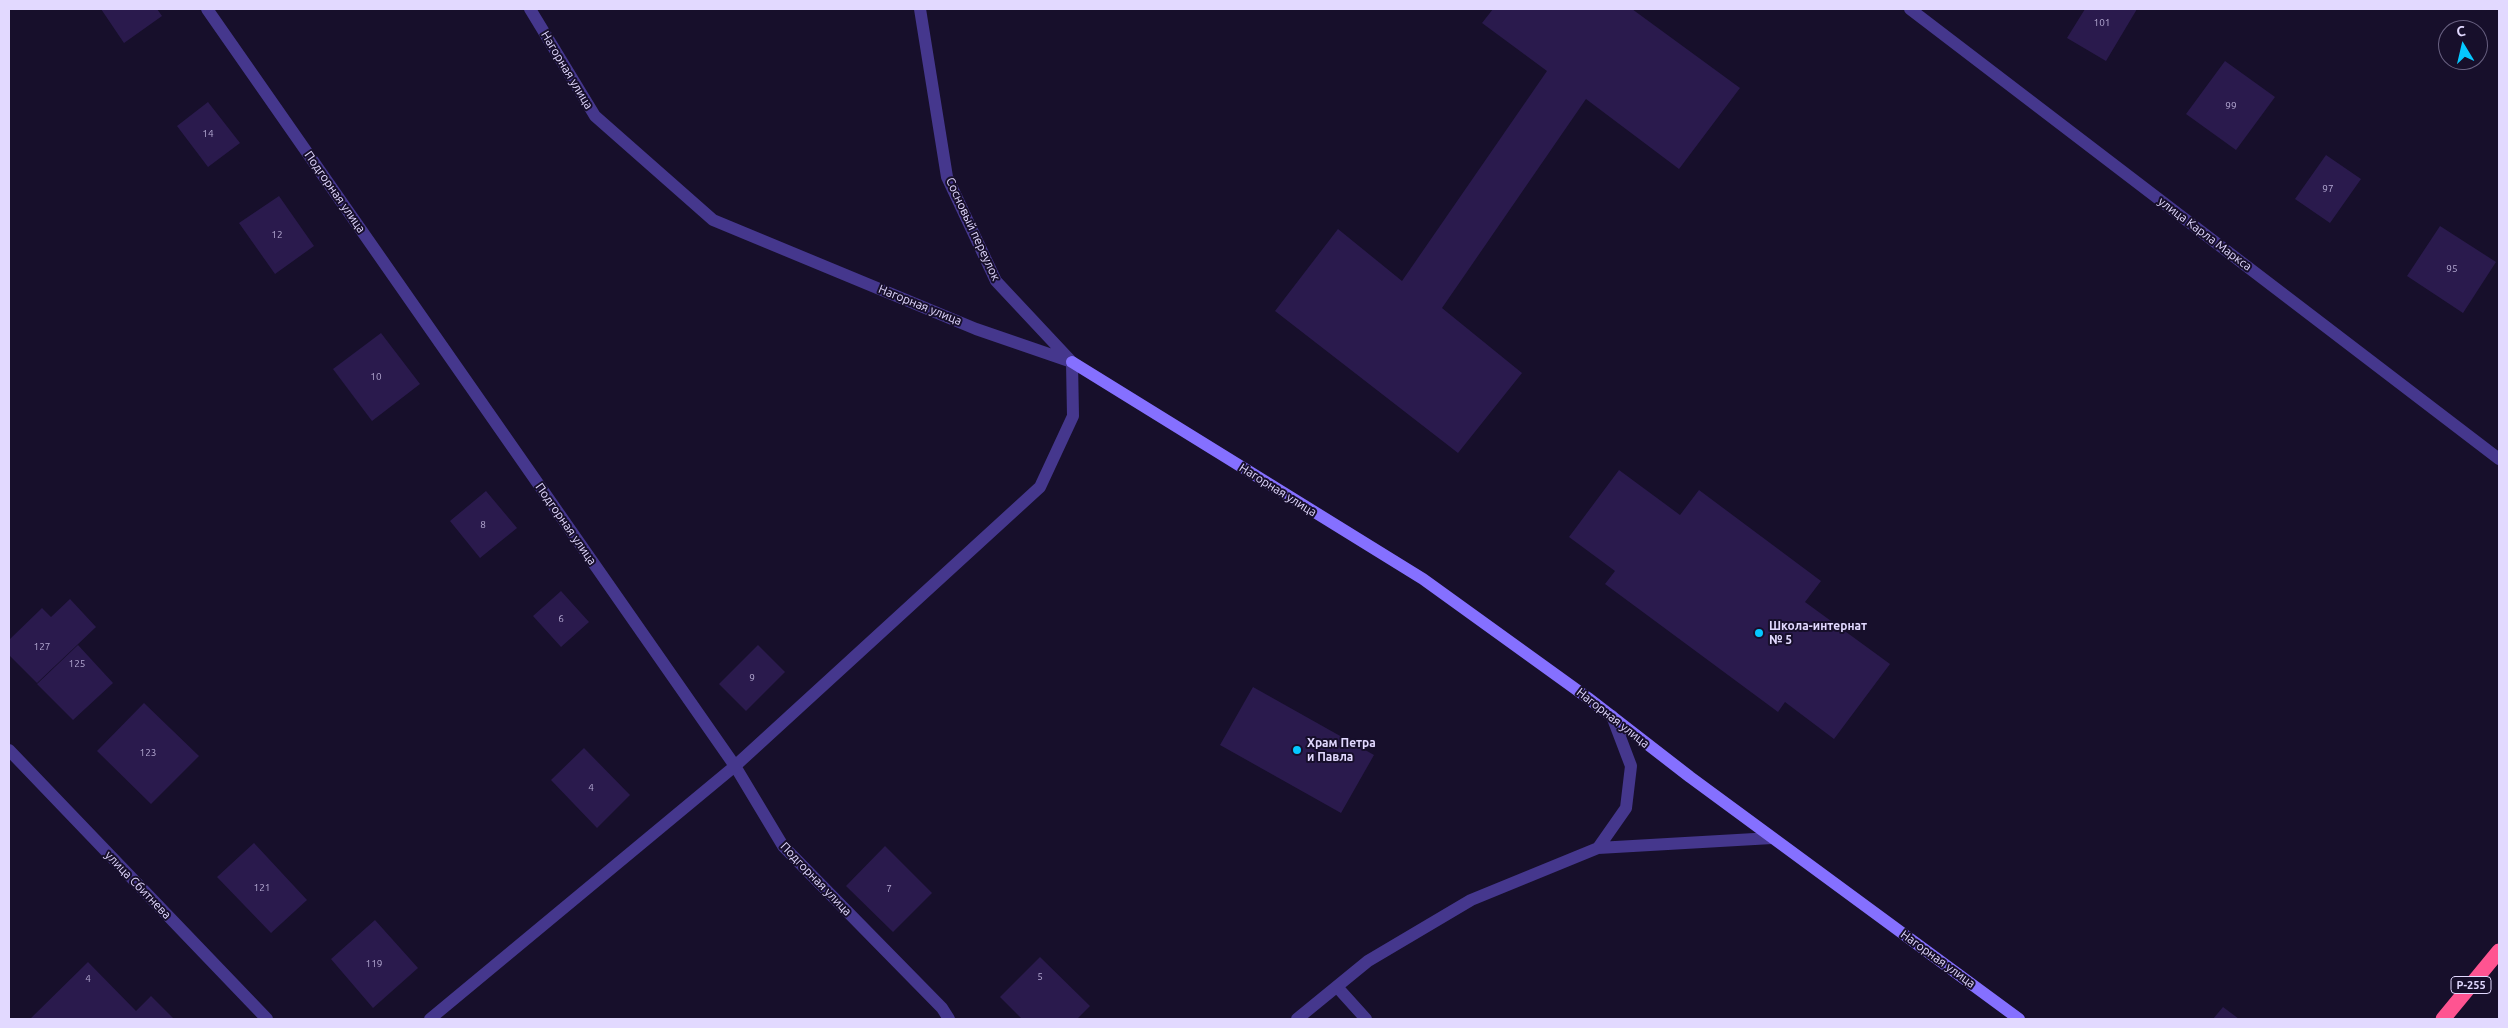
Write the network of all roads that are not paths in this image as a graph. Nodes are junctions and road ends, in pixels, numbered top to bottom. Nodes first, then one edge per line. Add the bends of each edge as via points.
1 (207, 9) edge
2 (530, 9) edge
3 (920, 9) edge
4 (1910, 9) edge
5 (1072, 362) junction
6 (2499, 459) edge
7 (1612, 716) junction
8 (9, 750) edge
9 (735, 766) junction
10 (1772, 838) junction
11 (1598, 848) junction
12 (2499, 951) edge
13 (1338, 988) junction
14 (267, 1019) edge
15 (430, 1019) edge
16 (949, 1019) edge
17 (1297, 1019) edge
18 (1366, 1019) edge
19 (2019, 1019) edge
20 (2443, 1019) edge

1 - 9 street, Подгорная улица
2 - 5 street, Нагорная улица via 595,116 713,220 976,329
3 - 5 street, Сосновый переулок via 947,177 996,282
4 - 6 street, улица Карла Маркса
5 - 7 street, Нагорная улица via 1423,579
5 - 9 street via 1073,416 1040,487
7 - 10 street, Нагорная улица
7 - 11 street via 1631,766 1626,808
8 - 14 street, улица Сбитнева
9 - 15 street
9 - 16 street, Подгорная улица via 783,846 942,1008
10 - 11 street
10 - 19 street, Нагорная улица
11 - 13 street via 1471,900 1368,961
12 - 20 highway, Р-255
13 - 17 street
13 - 18 street

